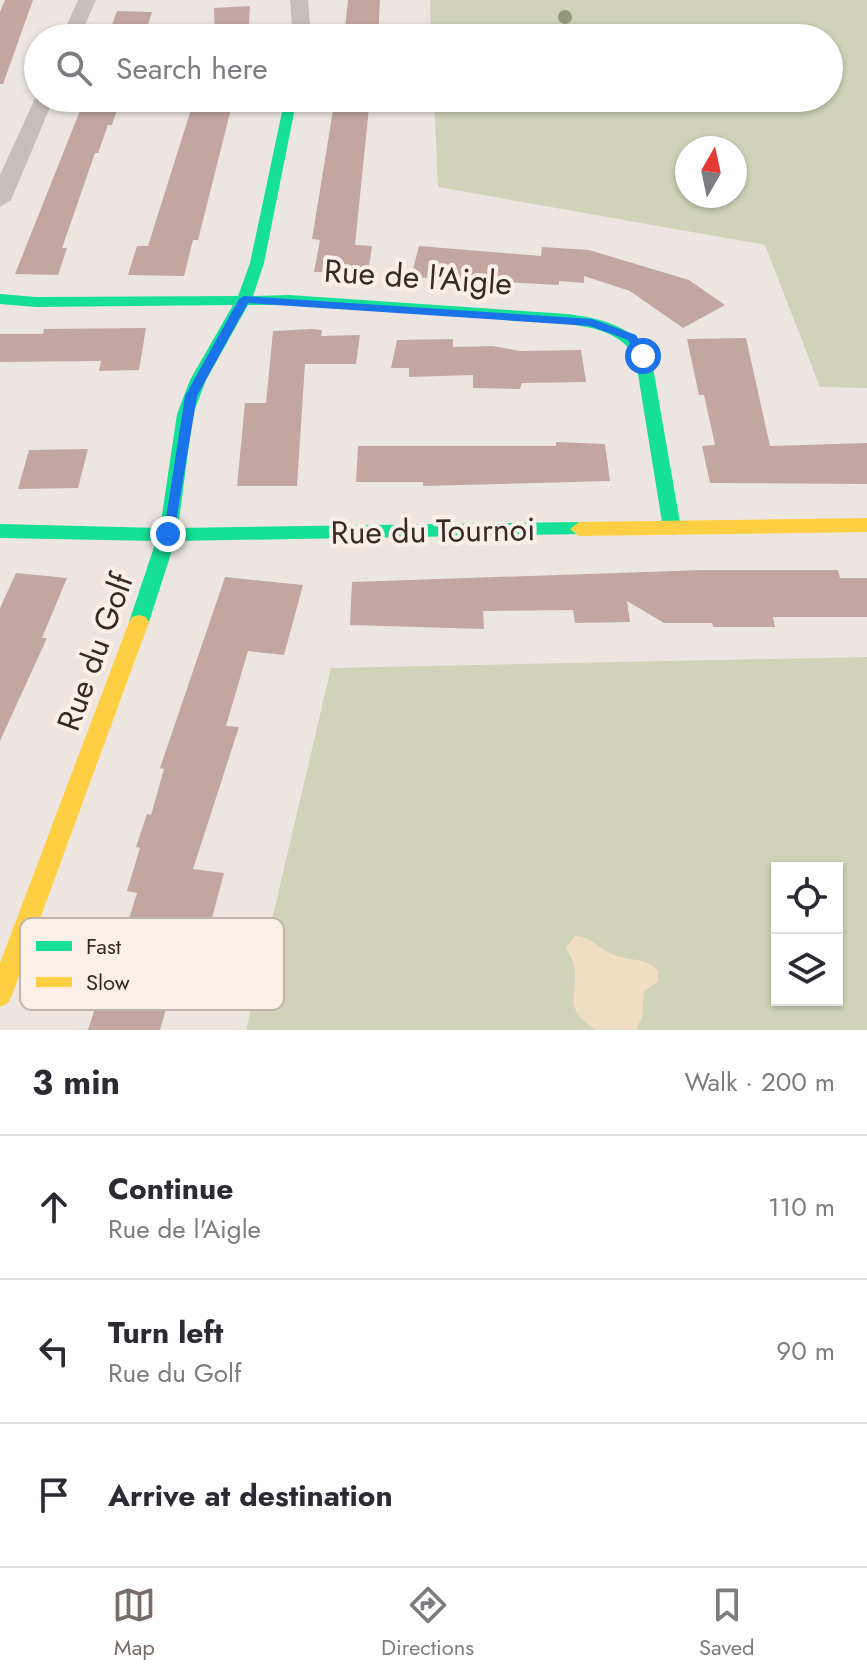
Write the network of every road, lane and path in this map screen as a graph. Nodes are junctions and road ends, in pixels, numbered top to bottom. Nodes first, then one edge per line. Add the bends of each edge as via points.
1 (87, 0) edge
2 (299, 0) edge
3 (76, 24) edge
4 (301, 24) edge
5 (38, 112) edge
6 (288, 112) edge
7 (0, 200) edge
8 (0, 299) edge
9 (244, 299) junction
10 (867, 525) edge
11 (672, 528) junction
12 (0, 531) edge
13 (168, 534) junction
14 (29, 918) edge
15 (20, 941) edge
16 (0, 995) edge

1 - 3 street
2 - 4 street
5 - 7 street
6 - 9 street, Rue du Golf via 261,247
8 - 9 street, Rue de l'Aigle
9 - 11 street, Rue de l'Aigle via 568,319 621,331 643,356
9 - 13 street, Rue du Golf via 188,405
10 - 11 street, Rue du Tournoi
11 - 13 street, Rue du Tournoi
12 - 13 street, Rue du Tournoi
13 - 14 street, Rue du Golf
15 - 16 street, Rue du Golf

